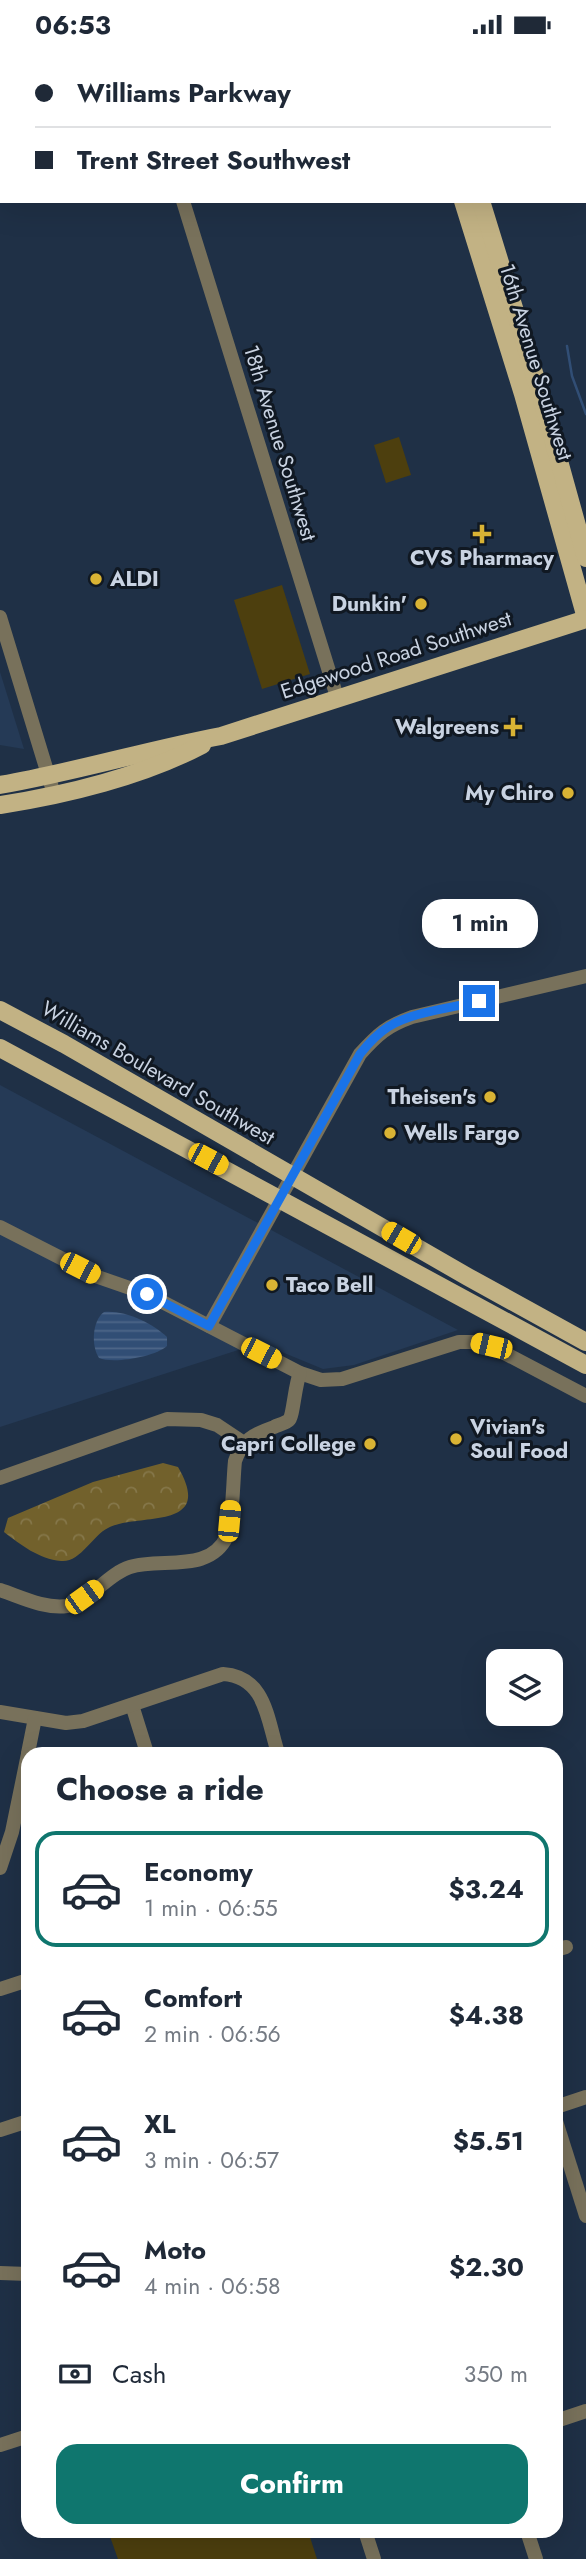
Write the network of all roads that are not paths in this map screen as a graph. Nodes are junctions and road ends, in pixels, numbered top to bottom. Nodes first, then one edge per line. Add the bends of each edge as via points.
1 (184, 203) edge
2 (464, 203) edge
3 (482, 203) edge
4 (586, 558) edge
5 (0, 617) edge
6 (586, 618) edge
7 (337, 697) junction
8 (221, 736) junction
9 (50, 776) junction
10 (0, 785) edge
11 (54, 794) junction
12 (0, 805) edge
13 (586, 976) edge
14 (0, 1010) edge
15 (0, 1048) edge
16 (294, 1176) junction
17 (281, 1199) junction
18 (0, 1227) edge
19 (209, 1326) junction
20 (586, 1342) edge
21 (586, 1365) edge
22 (300, 1373) junction
23 (586, 1396) edge
24 (244, 1443) junction
25 (0, 1478) edge
26 (0, 1590) edge
27 (132, 1705) junction
28 (0, 1711) edge
29 (35, 1718) junction
30 (29, 1747) edge
31 (145, 1747) edge
32 (276, 1747) edge
33 (21, 1788) edge
34 (0, 1868) edge
35 (21, 1982) edge
36 (0, 1989) edge
37 (586, 2097) edge
38 (563, 2105) edge
39 (21, 2123) edge
40 (0, 2130) edge
41 (563, 2143) edge
42 (586, 2216) edge
43 (0, 2273) edge
44 (21, 2274) edge
45 (586, 2411) edge
46 (563, 2419) edge
47 (21, 2438) edge
48 (0, 2445) edge
49 (367, 2538) edge
50 (529, 2538) edge
51 (374, 2559) edge
52 (536, 2559) edge

1 - 7 street, 18th Avenue Southwest
2 - 6 main road, 16th Avenue Southwest
3 - 4 main road, 16th Avenue Southwest
5 - 9 street
6 - 7 main road, Edgewood Road Southwest
7 - 8 main road, Edgewood Road Southwest
8 - 9 main road, Edgewood Road Southwest
8 - 11 main road, Edgewood Road Southwest via 150,769
9 - 10 main road, Edgewood Road Southwest
9 - 11 street
11 - 12 main road, Edgewood Road Southwest
13 - 16 street via 390,1025 360,1054
14 - 16 main road, Williams Boulevard Southwest
15 - 17 main road
16 - 17 street
16 - 20 main road, Williams Boulevard Southwest
17 - 19 street
17 - 21 main road
18 - 19 street
19 - 22 street
22 - 23 street via 321,1380 342,1379 459,1342 475,1342
22 - 24 street via 289,1421
24 - 25 street via 201,1420 167,1419
24 - 26 street via 235,1461 227,1536 202,1559 127,1567 71,1605 41,1605
27 - 29 street via 83,1721
27 - 31 street
27 - 32 street via 223,1674 238,1675 252,1684 261,1698
28 - 29 street
29 - 30 street
33 - 34 street
35 - 36 street
37 - 38 street
39 - 40 street
41 - 42 street
43 - 44 street
45 - 46 street
47 - 48 street
49 - 51 street
50 - 52 street

